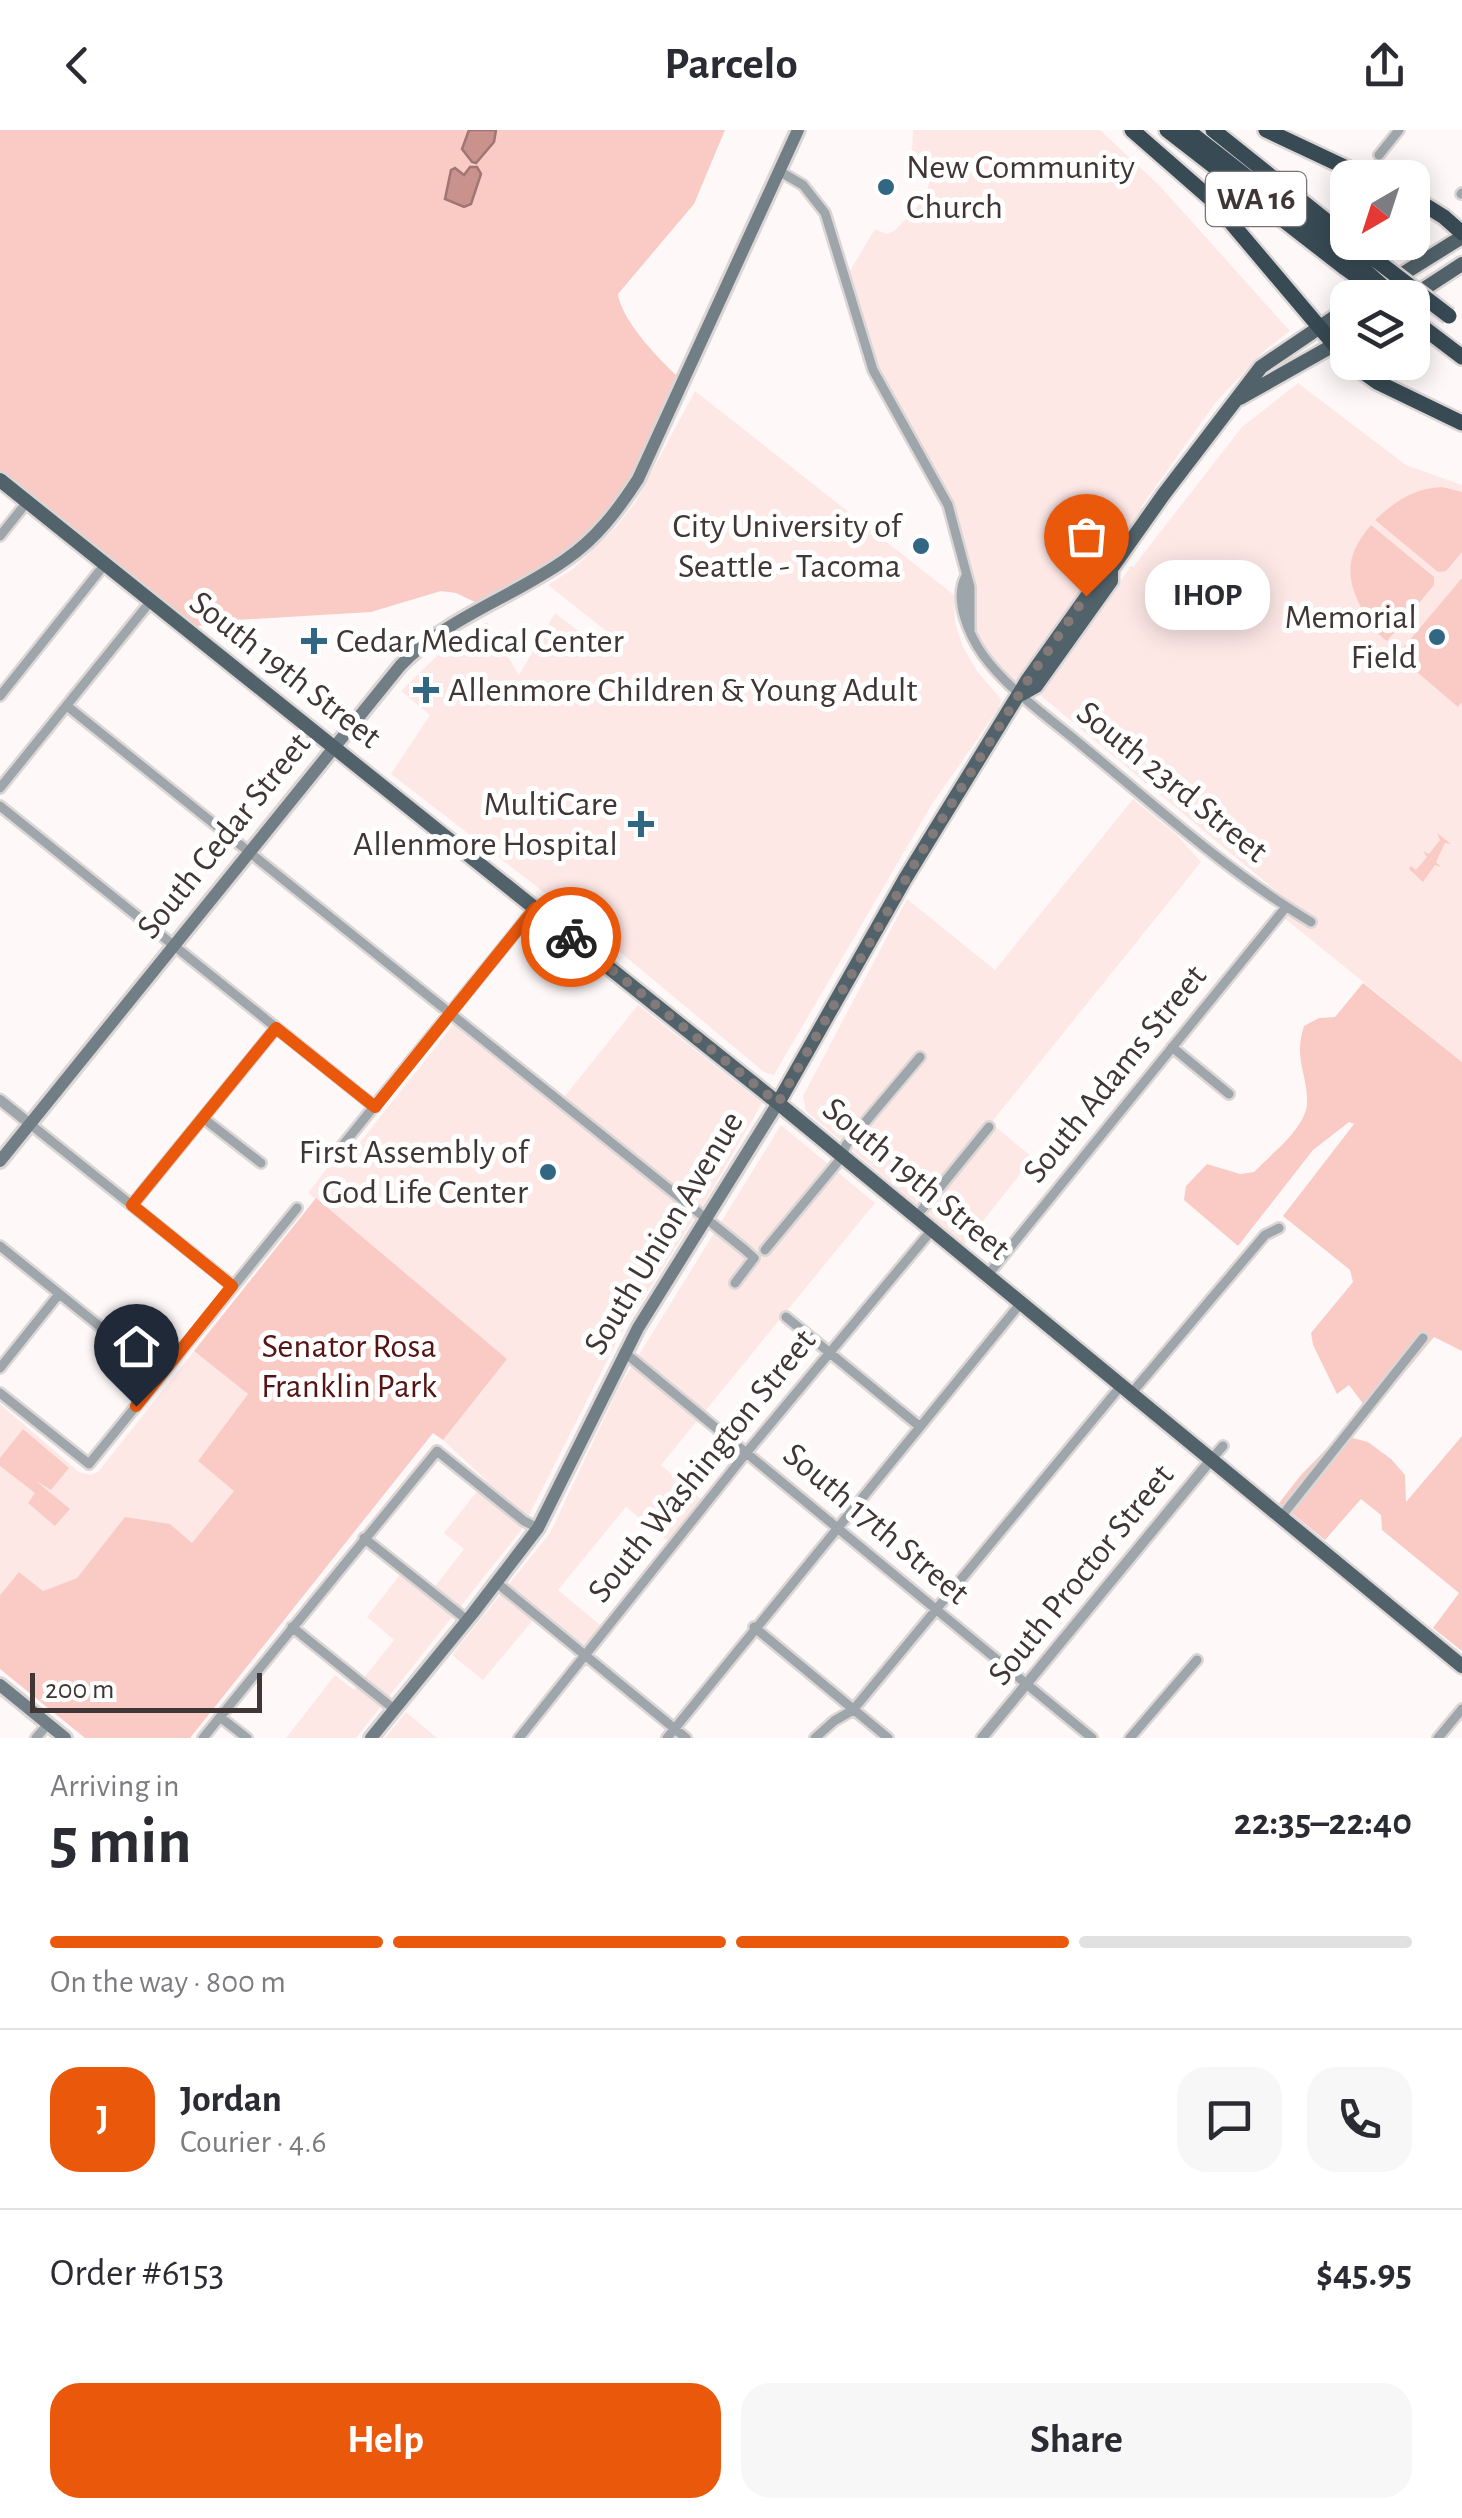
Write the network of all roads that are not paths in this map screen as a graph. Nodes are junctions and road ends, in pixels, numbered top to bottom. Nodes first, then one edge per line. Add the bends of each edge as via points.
1 (798, 130) edge
2 (1132, 130) edge
3 (1167, 130) edge
4 (1187, 130) edge
5 (1213, 130) edge
6 (1266, 130) edge
7 (1399, 130) edge
8 (1379, 155) dead end
9 (1330, 160) edge
10 (780, 171) junction
11 (1430, 207) edge
12 (1330, 232) edge
13 (1330, 235) edge
14 (1462, 235) edge
15 (1330, 237) edge
16 (1360, 260) edge
17 (1365, 260) edge
18 (1462, 264) edge
19 (1379, 280) edge
20 (1392, 280) edge
21 (1430, 285) edge
22 (1330, 319) edge
23 (1456, 321) edge
24 (1318, 326) junction
25 (1430, 332) edge
26 (1330, 334) edge
27 (1330, 347) edge
28 (1462, 357) edge
29 (1373, 380) edge
30 (1239, 398) junction
31 (1462, 423) edge
32 (0, 480) edge
33 (27, 502) junction
34 (0, 536) edge
35 (105, 564) junction
36 (150, 602) junction
37 (1022, 694) junction
38 (0, 696) edge
39 (67, 706) junction
40 (335, 747) junction
41 (0, 788) edge
42 (0, 806) edge
43 (249, 852) junction
44 (1286, 907) junction
45 (535, 908) junction
46 (1311, 922) dead end
47 (174, 946) junction
48 (450, 1013) junction
49 (276, 1028) junction
50 (1172, 1047) junction
51 (920, 1057) dead end
52 (1229, 1094) dead end
53 (0, 1100) edge
54 (778, 1103) junction
55 (375, 1107) junction
56 (203, 1118) junction
57 (30, 1124) junction
58 (989, 1127) dead end
59 (342, 1146) dead end
60 (842, 1158) junction
61 (0, 1161) edge
62 (261, 1163) dead end
63 (132, 1205) junction
64 (297, 1208) dead end
65 (915, 1218) junction
66 (706, 1220) junction
67 (1279, 1228) dead end
68 (931, 1231) junction
69 (0, 1246) edge
70 (765, 1250) dead end
71 (988, 1276) junction
72 (735, 1283) dead end
73 (232, 1286) junction
74 (59, 1294) junction
75 (1020, 1304) junction
76 (786, 1317) dead end
77 (1423, 1338) dead end
78 (624, 1352) junction
79 (830, 1353) junction
80 (0, 1368) edge
81 (160, 1375) junction
82 (1125, 1391) junction
83 (0, 1393) edge
84 (919, 1426) junction
85 (1222, 1446) dead end
86 (747, 1452) junction
87 (1210, 1462) junction
88 (1280, 1517) junction
89 (837, 1527) junction
90 (538, 1528) junction
91 (364, 1538) junction
92 (497, 1583) junction
93 (936, 1609) junction
94 (467, 1620) junction
95 (292, 1627) junction
96 (754, 1628) junction
97 (584, 1654) junction
98 (1197, 1660) dead end
99 (1462, 1666) edge
100 (0, 1685) edge
101 (1026, 1685) junction
102 (394, 1708) junction
103 (1462, 1709) edge
104 (853, 1710) junction
105 (220, 1716) junction
106 (48, 1724) junction
107 (675, 1728) junction
108 (36, 1738) edge
109 (65, 1738) edge
110 (203, 1738) edge
111 (247, 1738) edge
112 (371, 1738) edge
113 (519, 1738) edge
114 (667, 1738) edge
115 (686, 1738) edge
116 (815, 1738) edge
117 (888, 1738) edge
118 (982, 1738) edge
119 (1092, 1738) edge
120 (1130, 1738) edge
121 (1438, 1738) edge

1 - 10 main road, South Cedar Street
2 - 24 highway via 1212,200
3 - 15 highway, WA 16
4 - 13 highway
5 - 12 highway, WA 16
6 - 9 highway
7 - 8 street
10 - 37 street, South 23rd Street via 803,185 826,213 868,358 948,506 971,596 970,630 985,658
10 - 40 main road, South Cedar Street via 638,479 618,509 568,558 420,646
11 - 14 highway
14 - 20 main road
16 - 19 highway, bridge
17 - 23 highway, WA 16, bridge
18 - 21 main road
22 - 24 main road, South Union Avenue
24 - 26 highway
24 - 30 main road, South Union Avenue via 1260,368
25 - 28 highway
27 - 30 main road, South Union Avenue
29 - 31 highway
30 - 37 main road, South Union Avenue via 1086,596
32 - 33 main road, South 19th Street
33 - 34 street
33 - 35 main road, South 19th Street
35 - 36 main road, South 19th Street
35 - 38 street
36 - 39 street
36 - 40 main road, South 19th Street
37 - 44 street, South 23rd Street
37 - 54 main road, South Union Avenue via 918,858
39 - 41 street
39 - 43 street
40 - 43 main road, South Cedar Street
40 - 45 main road, South 19th Street
42 - 47 street
43 - 47 main road, South Cedar Street
43 - 48 street
44 - 46 street, South 23rd Street
44 - 50 street, South Adams Street
45 - 48 street
45 - 54 main road, South 19th Street
47 - 49 street
47 - 57 main road, South Cedar Street
48 - 55 street
48 - 66 street
49 - 55 street
49 - 56 street
50 - 52 street
50 - 71 street, South Adams Street
51 - 60 street
53 - 57 street
54 - 60 main road, South 19th Street
54 - 66 main road, South Union Avenue
55 - 59 street
56 - 62 street
56 - 63 street
57 - 61 main road, South Cedar Street
57 - 63 street
58 - 65 street
60 - 65 main road, South 19th Street
60 - 70 street
63 - 73 street
64 - 73 street
65 - 68 main road, South 19th Street
66 - 72 street via 754,1258
66 - 78 main road, South Union Avenue
67 - 82 street via 1265,1235
68 - 71 main road, South 19th Street
68 - 79 street, South Washington Street
69 - 74 street
71 - 75 main road, South 19th Street
73 - 81 street
74 - 80 street
74 - 81 street
75 - 82 main road, South 19th Street
75 - 84 street
76 - 79 street
77 - 88 street
78 - 86 street, South 17th Street
78 - 90 main road, South Union Avenue
79 - 84 street
79 - 86 street, South Washington Street
81 - 83 street via 89,1464
82 - 87 main road, South 19th Street
82 - 93 street
84 - 89 street
85 - 87 street, South Proctor Street
86 - 89 street, South 17th Street
86 - 97 street, South Washington Street
87 - 88 main road, South 19th Street
87 - 101 street, South Proctor Street
88 - 99 main road, South 19th Street
89 - 93 street, South 17th Street
89 - 96 street
90 - 91 street via 436,1451
90 - 92 main road, South Union Avenue
91 - 94 street
91 - 95 street
92 - 94 main road, South Union Avenue
92 - 97 street
93 - 101 street, South 17th Street
93 - 104 street
94 - 102 main road, South Union Avenue
95 - 102 street
95 - 105 street
96 - 104 street
96 - 107 street
97 - 107 street
97 - 113 street, South Washington Street
98 - 120 street
100 - 106 main road
101 - 118 street, South Proctor Street
101 - 119 street, South 17th Street
102 - 112 main road, South Union Avenue
103 - 121 street
104 - 116 street
104 - 117 street
105 - 110 street
105 - 111 street
106 - 108 street
106 - 109 main road
107 - 114 street
107 - 115 street

